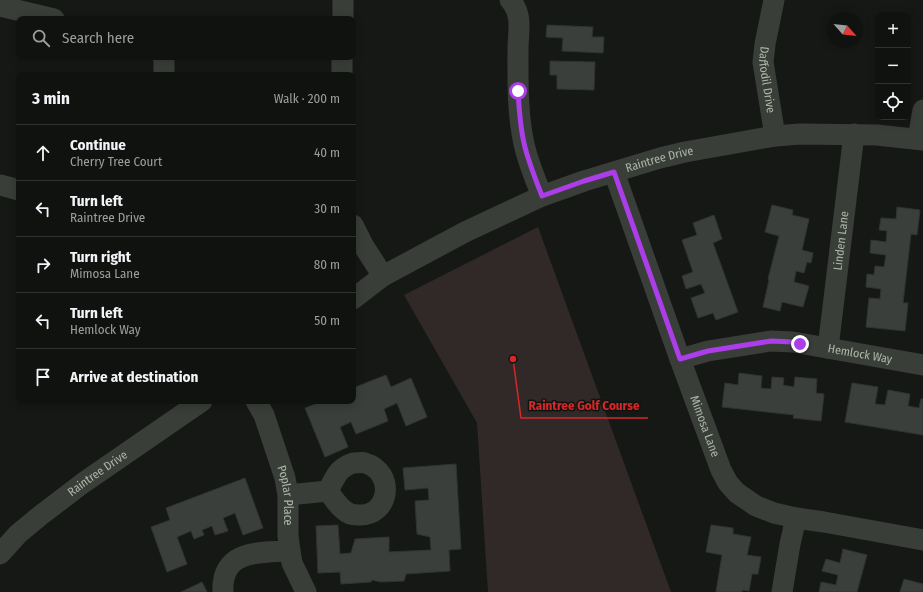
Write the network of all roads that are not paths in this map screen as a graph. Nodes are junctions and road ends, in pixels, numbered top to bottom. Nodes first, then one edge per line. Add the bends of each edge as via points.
1 (343, 0) edge
2 (510, 0) edge
3 (774, 0) edge
4 (0, 6) edge
5 (42, 16) edge
6 (343, 16) edge
7 (164, 60) edge
8 (342, 60) edge
9 (164, 72) edge
10 (342, 72) edge
11 (923, 110) edge
12 (854, 134) junction
13 (775, 136) junction
14 (921, 139) edge
15 (614, 172) junction
16 (0, 185) edge
17 (16, 189) edge
18 (542, 196) junction
19 (356, 231) edge
20 (383, 276) junction
21 (356, 297) edge
22 (828, 348) junction
23 (680, 359) junction
24 (923, 365) edge
25 (196, 404) edge
26 (258, 404) edge
27 (328, 491) dead end
28 (288, 495) junction
29 (796, 518) junction
30 (923, 540) edge
31 (290, 551) junction
32 (0, 554) edge
33 (223, 592) edge
34 (306, 592) edge
35 (782, 592) edge

1 - 6 street
2 - 18 street via 515,5 519,18 519,119 524,144
3 - 13 street, Daffodil Drive via 763,62
4 - 5 street
7 - 9 street
8 - 10 street
11 - 14 street
12 - 13 street, Raintree Drive
12 - 14 street, Raintree Drive
12 - 22 street, Linden Lane
13 - 15 street, Raintree Drive via 685,152
15 - 18 street, Raintree Drive
15 - 23 street, Mimosa Lane
16 - 17 street
18 - 20 street, Raintree Drive via 465,232
19 - 20 street
20 - 21 street, Raintree Drive
22 - 23 street, Hemlock Way via 771,341 708,351
22 - 24 street, Hemlock Way
23 - 29 street, Mimosa Lane via 728,483 737,493 756,506
25 - 32 street, Raintree Drive via 41,515 18,534
26 - 28 street, Poplar Place via 267,422
27 - 28 street
28 - 31 street, Poplar Place
29 - 30 street, Mimosa Lane
29 - 35 street
31 - 33 street via 240,558 229,566 224,574
31 - 34 street, Poplar Place via 292,562

